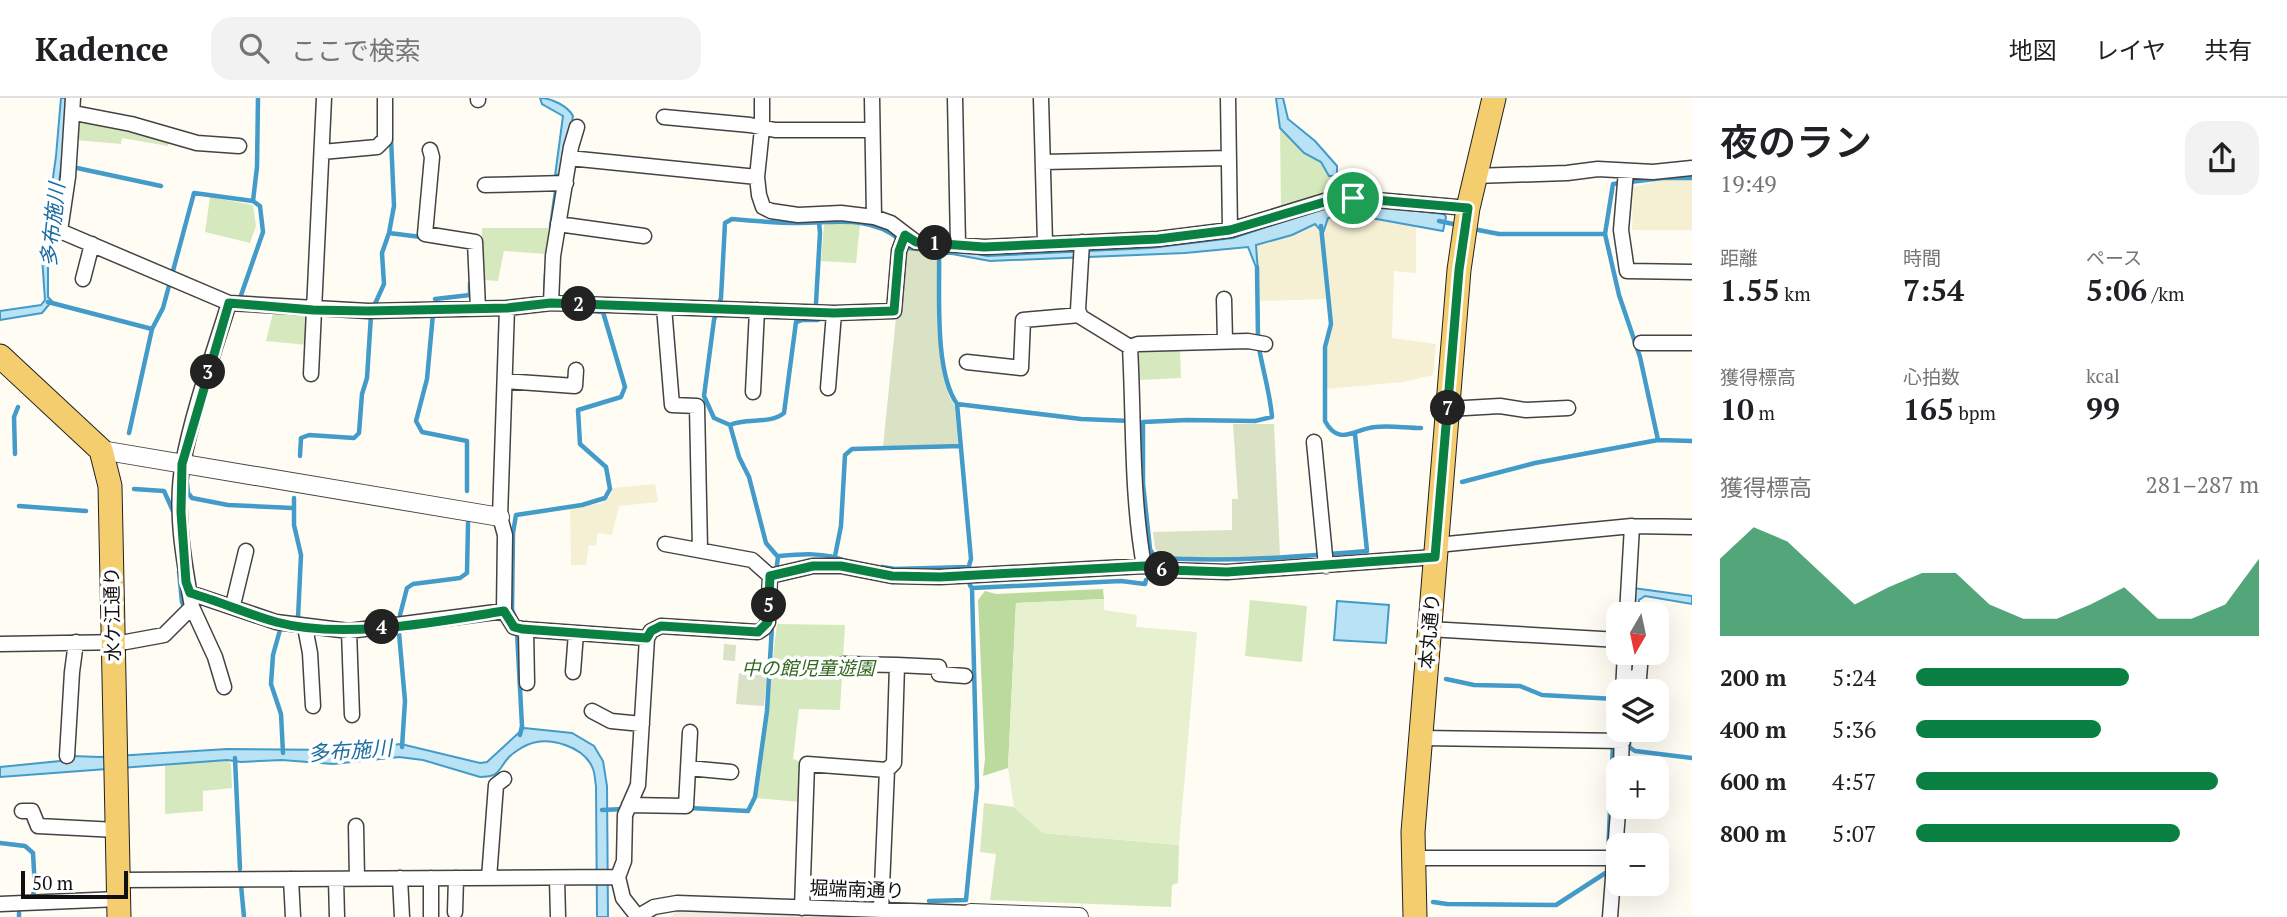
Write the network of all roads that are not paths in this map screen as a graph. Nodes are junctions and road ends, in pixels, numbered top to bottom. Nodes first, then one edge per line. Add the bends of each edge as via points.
1 (73, 98) edge
2 (324, 98) edge
3 (385, 98) edge
4 (762, 98) edge
5 (872, 98) edge
6 (955, 98) edge
7 (1041, 98) edge
8 (1228, 98) edge
9 (1494, 98) edge
10 (74, 113) junction
11 (664, 117) dead end
12 (577, 127) dead end
13 (762, 128) junction
14 (872, 130) junction
15 (239, 146) dead end
16 (430, 150) dead end
17 (322, 152) junction
18 (569, 158) junction
19 (1229, 158) junction
20 (1043, 162) junction
21 (1692, 168) edge
22 (1626, 171) junction
23 (1474, 176) junction
24 (757, 177) junction
25 (559, 183) junction
26 (485, 185) dead end
27 (874, 217) junction
28 (1466, 221) junction
29 (558, 224) junction
30 (1230, 230) junction
31 (643, 236) dead end
32 (902, 241) junction
33 (1045, 243) junction
34 (92, 244) junction
35 (958, 244) junction
36 (1082, 250) junction
37 (1692, 272) edge
38 (83, 279) dead end
39 (1224, 299) dead end
40 (235, 303) junction
41 (548, 303) junction
42 (664, 307) junction
43 (478, 308) junction
44 (507, 308) junction
45 (313, 310) junction
46 (757, 310) junction
47 (834, 313) junction
48 (1080, 315) junction
49 (1225, 341) junction
50 (1641, 343) dead end
51 (1692, 343) edge
52 (1261, 344) dead end
53 (1130, 347) junction
54 (0, 356) edge
55 (967, 362) dead end
56 (576, 370) dead end
57 (311, 374) dead end
58 (506, 381) junction
59 (828, 388) dead end
60 (753, 392) dead end
61 (1568, 408) dead end
62 (1448, 409) junction
63 (1314, 442) dead end
64 (101, 450) junction
65 (182, 464) junction
66 (500, 517) junction
67 (1632, 526) junction
68 (1692, 527) edge
69 (665, 544) dead end
70 (700, 549) junction
71 (246, 551) dead end
72 (1436, 551) junction
73 (1325, 558) junction
74 (1144, 566) junction
75 (774, 575) junction
76 (1628, 602) edge
77 (189, 606) junction
78 (233, 606) junction
79 (504, 611) junction
80 (305, 627) junction
81 (521, 628) junction
82 (1429, 629) junction
83 (349, 631) junction
84 (576, 633) junction
85 (647, 638) junction
86 (1606, 639) edge
87 (76, 642) junction
88 (113, 642) junction
89 (0, 644) edge
90 (844, 664) dead end
91 (897, 666) junction
92 (573, 672) dead end
93 (965, 676) dead end
94 (527, 683) dead end
95 (224, 687) dead end
96 (313, 706) dead end
97 (592, 711) dead end
98 (352, 715) dead end
99 (642, 724) junction
100 (690, 732) dead end
101 (1421, 738) junction
102 (1606, 738) edge
103 (67, 756) dead end
104 (688, 768) junction
105 (887, 771) junction
106 (731, 772) dead end
107 (504, 779) dead end
108 (627, 810) junction
109 (22, 811) dead end
110 (356, 826) dead end
111 (117, 830) junction
112 (1413, 858) junction
113 (1606, 858) edge
114 (614, 877) junction
115 (336, 878) junction
116 (400, 878) junction
117 (431, 878) junction
118 (456, 878) junction
119 (489, 878) junction
120 (556, 878) junction
121 (291, 879) junction
122 (357, 879) junction
123 (1610, 896) edge
124 (119, 899) edge
125 (9, 908) edge
126 (802, 908) junction
127 (881, 910) junction
128 (455, 912) dead end
129 (971, 913) joint
130 (293, 917) edge
131 (337, 917) edge
132 (402, 917) edge
133 (431, 917) edge
134 (558, 917) edge
135 (638, 917) edge
136 (1079, 917) edge
137 (1415, 917) edge
138 (1611, 917) edge

1 - 10 street
2 - 17 street
3 - 17 street via 385,139 377,147
4 - 13 street
5 - 14 street
6 - 35 street
7 - 20 street
8 - 19 street
9 - 23 main road, 本丸通り
10 - 15 street via 197,143
10 - 34 street via 60,231
11 - 13 street
12 - 18 street
13 - 14 street
13 - 24 street
14 - 27 street
16 - 43 street via 425,234 475,242
17 - 45 street
18 - 24 street
18 - 25 street
19 - 20 street
19 - 30 street
20 - 33 street
21 - 22 street
22 - 23 street
22 - 37 street via 1621,230 1627,271
23 - 28 main road, 本丸通り
24 - 27 street via 763,207 771,211
25 - 26 street
25 - 29 street
27 - 32 street via 891,223
28 - 30 street via 1353,198
28 - 62 main road, 本丸通り
29 - 31 street
29 - 41 street
30 - 36 street
32 - 35 street
32 - 47 street via 894,311
33 - 35 street
33 - 36 street
34 - 38 street
34 - 40 street
36 - 48 street
39 - 49 street
40 - 45 street
40 - 65 street
41 - 42 street
41 - 44 street
42 - 46 street
42 - 70 street via 671,405 697,406
43 - 44 street
43 - 45 street
44 - 58 street
45 - 57 street
46 - 47 street
46 - 60 street
47 - 59 street
48 - 53 street
48 - 55 street via 1023,320 1021,368
49 - 52 street
49 - 53 street
50 - 51 street
53 - 74 street via 1133,466
54 - 64 main road
56 - 58 street via 575,386
58 - 66 street
61 - 62 street
62 - 72 main road, 本丸通り
63 - 73 street
64 - 65 street
64 - 88 main road, 水ケ江通り via 110,486
65 - 66 street
65 - 77 street
66 - 79 street via 505,535
67 - 68 street
67 - 72 street
67 - 76 street
69 - 70 street
70 - 75 street via 752,560
71 - 78 street
72 - 73 street
72 - 82 main road, 本丸通り
73 - 74 street via 1227,572
74 - 75 street via 968,577 892,576 841,566 813,566
75 - 85 street via 768,622 758,632 661,626
77 - 78 street
77 - 88 street via 164,635
77 - 95 street via 215,657
78 - 80 street
79 - 81 street
79 - 83 street
80 - 83 street
80 - 96 street
81 - 84 street
81 - 94 street
82 - 86 street
82 - 101 main road, 本丸通り
83 - 98 street
84 - 85 street
84 - 92 street
85 - 99 street
87 - 88 street
87 - 89 street
87 - 103 street
88 - 111 main road, 水ケ江通り
90 - 91 street
91 - 93 street via 939,667 939,674
91 - 105 street via 894,763
97 - 99 street via 611,721
99 - 108 street via 638,785
100 - 104 street
101 - 102 street
101 - 112 main road, 本丸通り
104 - 106 street
104 - 108 street via 686,806
105 - 126 street via 807,764
105 - 127 street
107 - 119 street via 496,785
108 - 114 street via 624,861
109 - 111 street via 32,811 38,826
110 - 122 street
111 - 124 main road, 水ケ江通り
112 - 113 street
112 - 137 main road, 本丸通り
114 - 120 street
114 - 135 street via 622,898
115 - 121 street
115 - 122 street
115 - 131 street
116 - 117 street
116 - 122 street
116 - 132 street
117 - 118 street
117 - 133 street
118 - 119 street
118 - 128 street
119 - 120 street
120 - 134 street
121 - 124 street
121 - 130 street
123 - 138 street
124 - 125 street
126 - 127 street, 堀端南通り
126 - 135 street, 堀端南通り via 677,903 654,907
127 - 129 street, 堀端南通り
129 - 136 street, 堀端南通り

